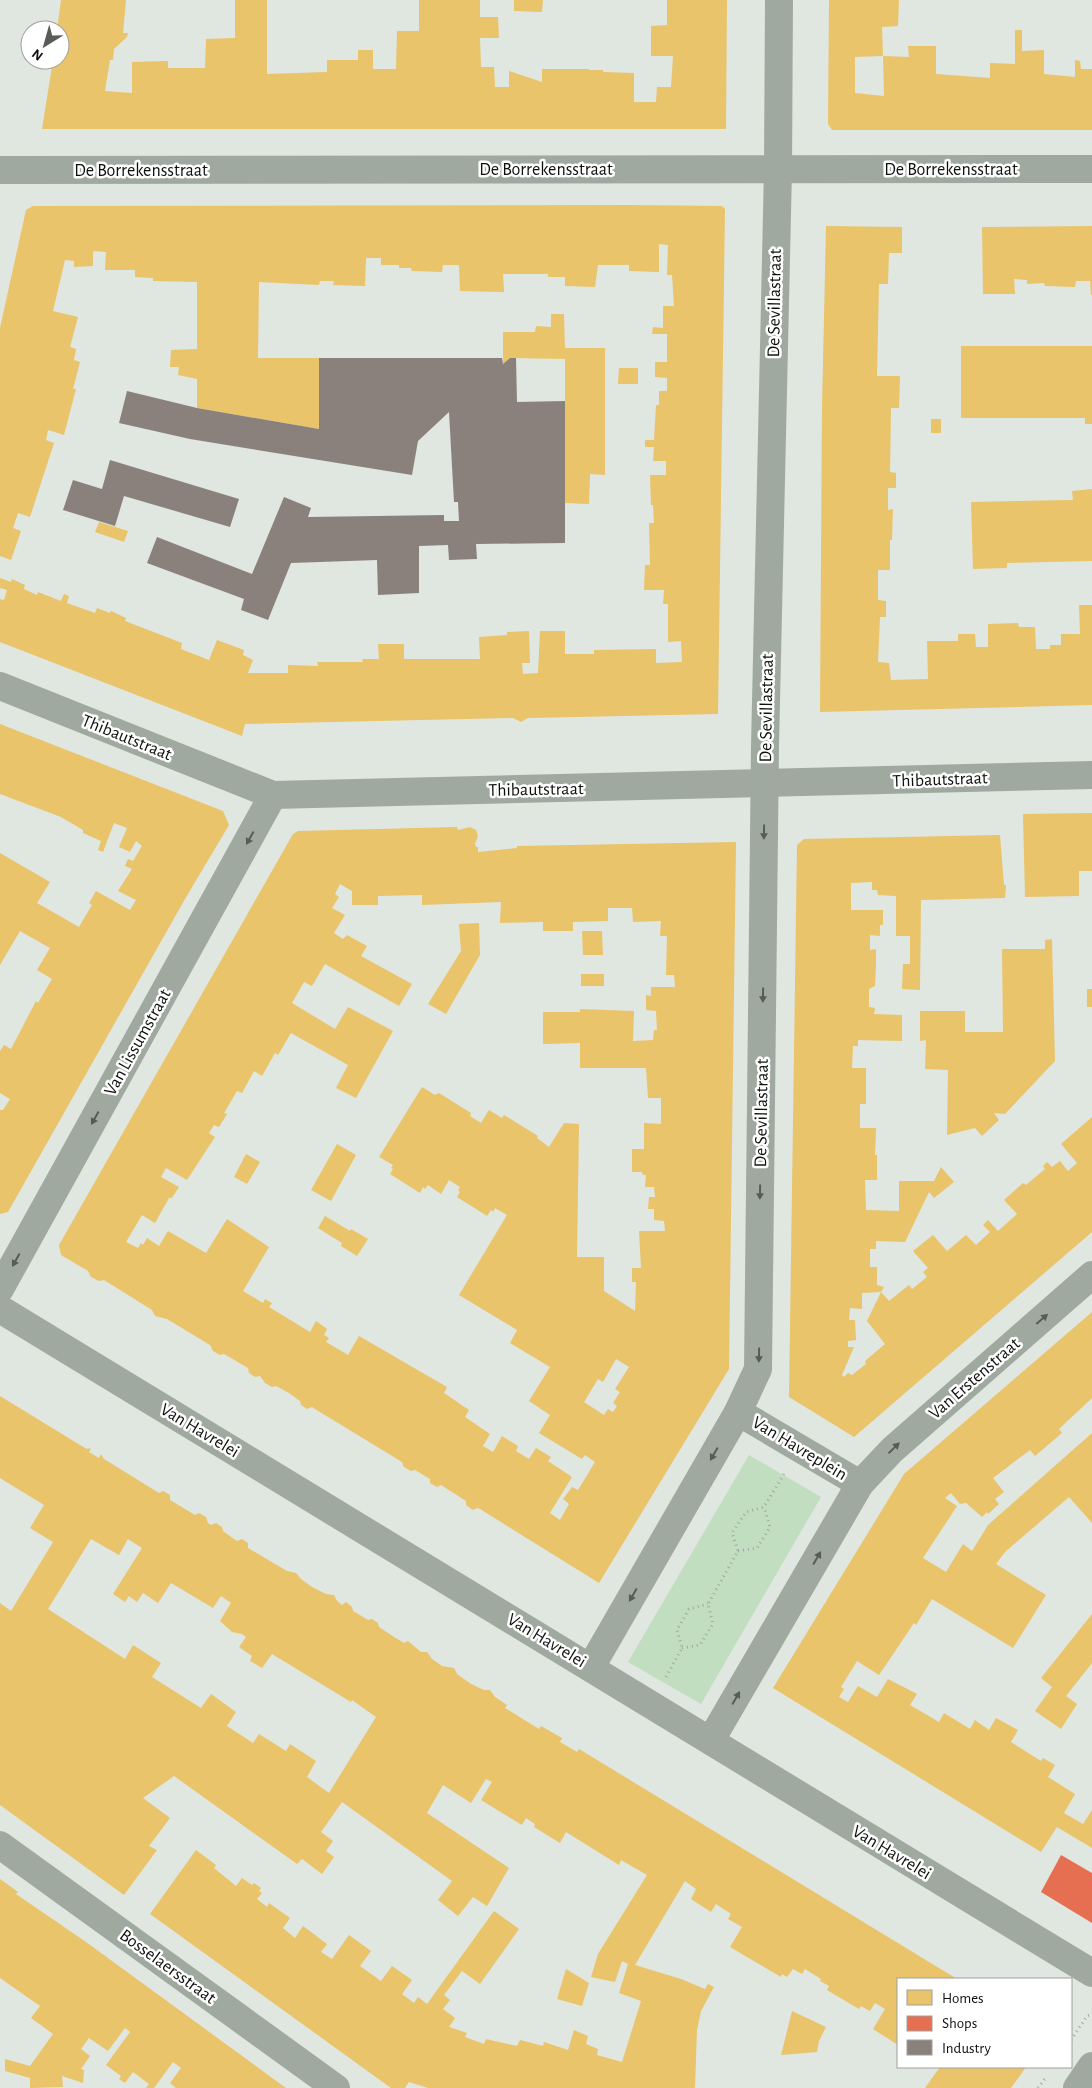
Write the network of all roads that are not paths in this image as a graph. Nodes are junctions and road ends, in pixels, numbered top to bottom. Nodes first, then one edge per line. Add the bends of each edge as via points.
1 (779, 0) edge
2 (778, 169) junction
3 (1092, 169) edge
4 (0, 170) edge
5 (0, 686) edge
6 (1092, 775) edge
7 (765, 783) junction
8 (273, 795) junction
9 (1092, 1275) edge
10 (0, 1289) edge
11 (0, 1309) edge
12 (738, 1412) junction
13 (860, 1484) junction
14 (591, 1667) junction
15 (711, 1740) junction
16 (0, 1845) edge
17 (1092, 1973) edge
18 (336, 2088) edge

1 - 2 street, De Sevillastraat
2 - 3 street, De Borrekensstraat
2 - 4 street, De Borrekensstraat
2 - 7 street, De Sevillastraat
5 - 8 street, Thibautstraat
6 - 7 street, Thibautstraat
7 - 8 street, Thibautstraat
7 -> 12 street, De Sevillastraat via 758,1369
8 -> 10 street, Van Lissumstraat
13 -> 9 street, Van Erstenstraat via 892,1450
11 - 14 street, Van Havrelei
12 - 13 street, Van Havreplein
12 -> 14 street, Van Havreplein
15 -> 13 street, Van Havreplein
14 - 15 street, Van Havrelei
15 - 17 street, Van Havrelei
16 - 18 street, Bosselaersstraat

